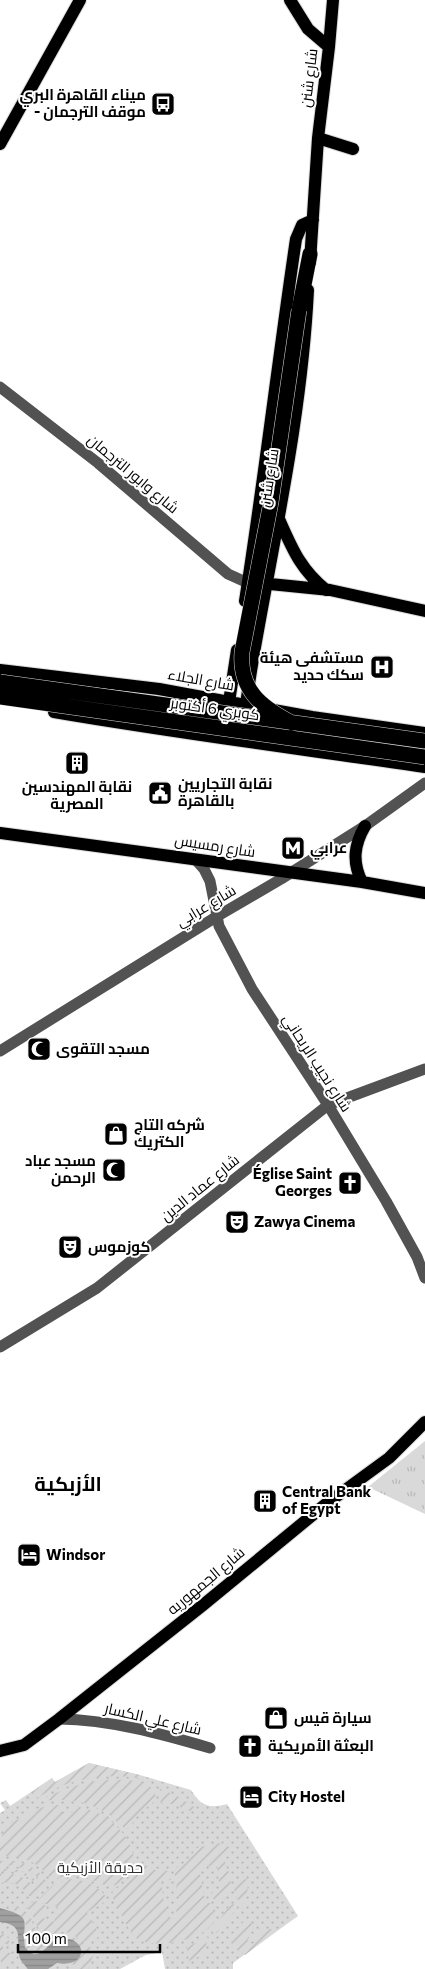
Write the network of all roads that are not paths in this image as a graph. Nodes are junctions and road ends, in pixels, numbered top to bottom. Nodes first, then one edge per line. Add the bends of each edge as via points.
1 (80, 0) edge
2 (290, 0) edge
3 (333, 0) edge
4 (330, 47) junction
5 (318, 138) junction
6 (0, 144) edge
7 (354, 149) dead end
8 (312, 220) junction
9 (310, 254) junction
10 (0, 387) edge
11 (279, 518) junction
12 (248, 583) junction
13 (267, 584) junction
14 (326, 590) junction
15 (425, 611) edge
16 (0, 670) edge
17 (0, 682) edge
18 (0, 697) edge
19 (229, 702) junction
20 (0, 704) edge
21 (246, 705) junction
22 (292, 723) junction
23 (425, 733) edge
24 (241, 740) junction
25 (425, 740) edge
26 (425, 757) edge
27 (425, 767) edge
28 (425, 783) edge
29 (365, 826) junction
30 (0, 834) edge
31 (196, 860) junction
32 (290, 874) junction
33 (362, 882) junction
34 (425, 893) edge
35 (216, 917) junction
36 (0, 1052) edge
37 (425, 1069) edge
38 (328, 1105) junction
39 (425, 1278) edge
40 (0, 1347) edge
41 (425, 1422) edge
42 (59, 1719) junction
43 (210, 1748) dead end
44 (0, 1751) edge

1 - 6 main road
2 - 4 main road via 308,28
3 - 4 main road, شارع شنن
4 - 5 main road, شارع شنن
5 - 7 main road
5 - 8 main road, شارع شنن
8 - 9 main road, شارع شنن
8 - 12 main road, شارع شنن via 302,226 296,240
9 - 11 main road, شارع شنن via 307,322 297,412
9 - 22 highway, bridge via 272,502 241,666 244,679 258,701
10 - 12 street, شارع وابور الترجمان via 98,463 228,574
11 - 13 main road, شارع شنن
11 - 14 main road via 298,559
12 - 13 main road
12 - 19 main road, شارع شنن
13 - 14 main road
13 - 21 main road, شارع شنن
14 - 15 main road
16 - 19 main road, شارع الجلاء via 159,689
17 - 22 highway, كوبري 6 أكتوبر, bridge
18 - 26 highway, كوبري 6 أكتوبر, bridge
19 - 21 main road, شارع الجلاء
20 - 24 main road
21 - 23 main road, شارع الجلاء
21 - 24 main road, شارع شنن
22 - 25 highway, كوبري 6 أكتوبر, bridge
24 - 27 main road
28 - 29 street, شارع عرابي
29 - 32 street, شارع عرابي
29 - 33 main road via 355,848 354,860
30 - 31 main road, شارع رمسيس
31 - 32 main road, شارع رمسيس
31 - 35 street, شارع نجيب الريحاني via 210,880
32 - 33 main road, شارع رمسيس
32 - 35 street, شارع عرابي
33 - 34 main road, شارع رمسيس
35 - 36 street, شارع عرابي
35 - 38 street, شارع نجيب الريحاني via 252,989
37 - 38 street, شارع عماد الدين
38 - 39 street, شارع نجيب الريحاني via 386,1200
38 - 40 street, شارع عماد الدين via 97,1288
41 - 42 main road, شارع الجمهوريه via 389,1458 303,1522 203,1606
42 - 43 street, شارع علي الكسار via 125,1725
42 - 44 main road, شارع الجمهوريه via 24,1745

